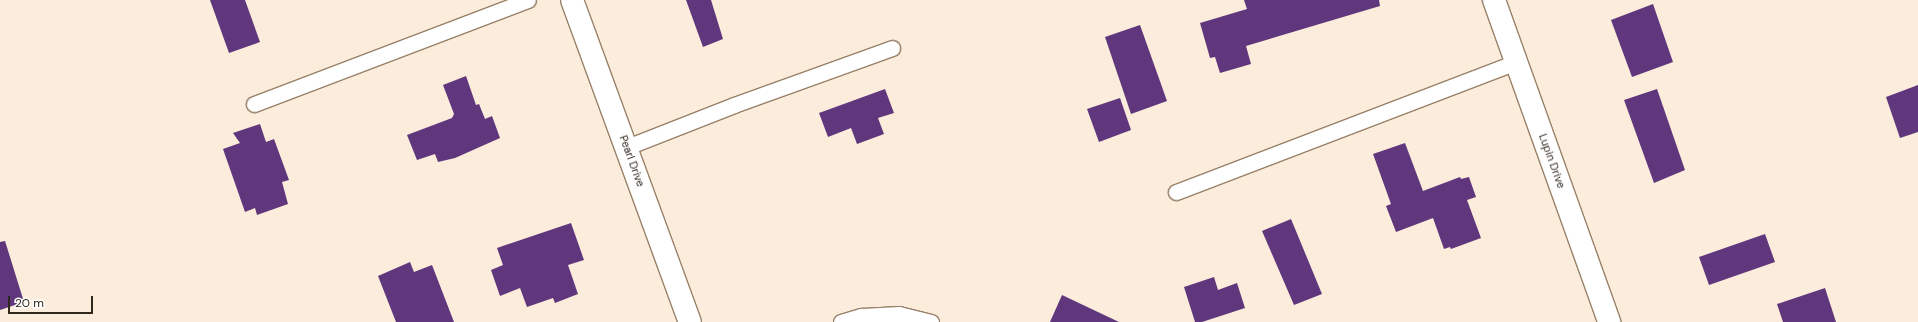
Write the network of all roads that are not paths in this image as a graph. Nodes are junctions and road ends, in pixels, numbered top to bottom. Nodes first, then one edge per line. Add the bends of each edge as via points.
1 (528, 0) edge
2 (572, 0) edge
3 (1494, 0) edge
4 (892, 48) dead end
5 (1517, 62) junction
6 (254, 104) dead end
7 (627, 147) junction
8 (1176, 192) dead end
9 (686, 321) edge
10 (841, 322) edge
11 (930, 322) edge
12 (1609, 322) edge

1 - 6 lane
2 - 7 street, Pearl Drive
3 - 5 street, Lupin Drive
4 - 7 lane
5 - 8 lane
5 - 12 street, Lupin Drive
7 - 9 street, Pearl Drive
10 - 11 lane via 861,316 899,314

